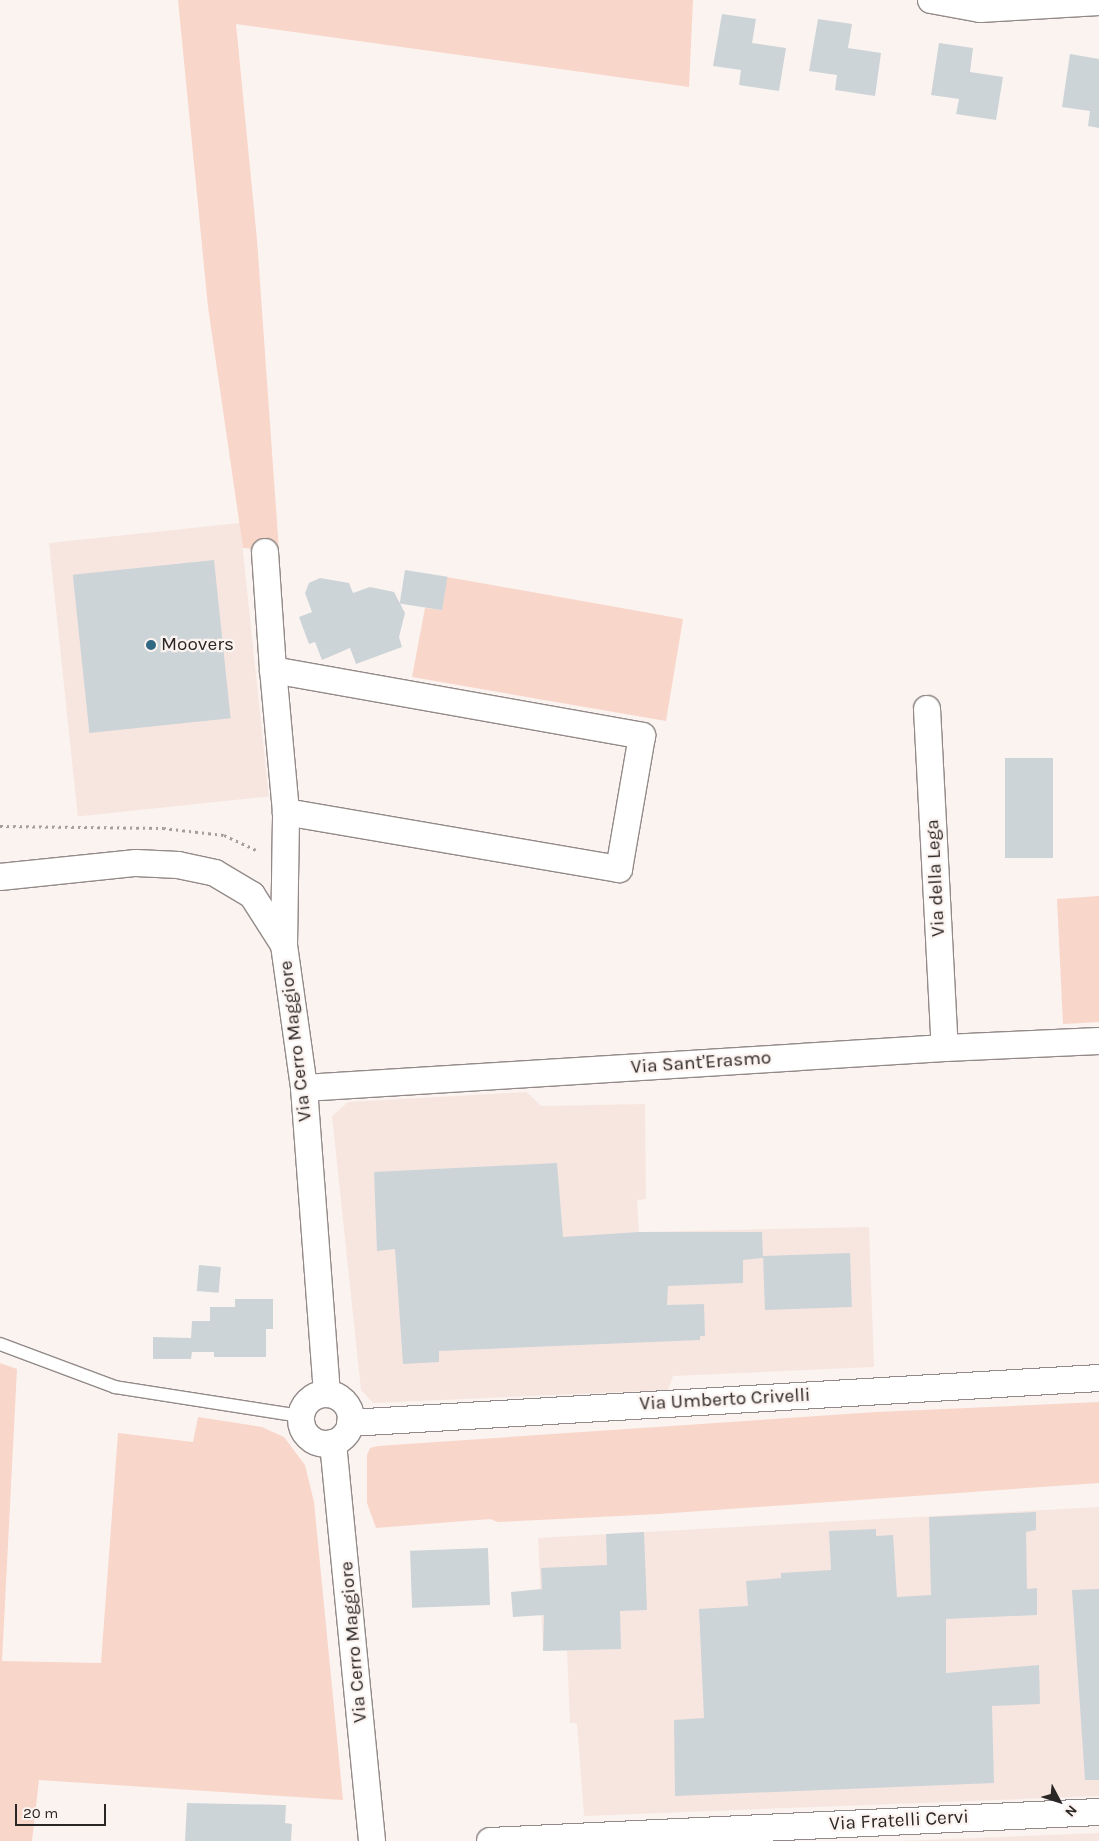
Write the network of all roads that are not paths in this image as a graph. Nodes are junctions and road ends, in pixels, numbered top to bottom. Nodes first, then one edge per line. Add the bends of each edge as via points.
1 (931, 0) edge
2 (1099, 2) edge
3 (265, 552) dead end
4 (273, 670) junction
5 (927, 709) dead end
6 (286, 812) junction
7 (0, 877) edge
8 (284, 945) junction
9 (1099, 1041) edge
10 (945, 1048) junction
11 (304, 1088) junction
12 (0, 1344) edge
13 (1099, 1378) edge
14 (328, 1394) junction
15 (301, 1416) junction
16 (350, 1423) junction
17 (333, 1443) junction
18 (1099, 1812) edge
19 (372, 1841) edge
20 (490, 1841) edge

1 - 2 street via 980,9
3 - 4 street
4 - 6 street
4 - 6 street via 642,736 619,869
5 - 10 street, Via della Lega
6 - 8 street
7 - 8 street, Via Cerro Maggiore via 136,863 178,864 215,874 252,895
8 - 11 street, Via Cerro Maggiore
9 - 10 street, Via Sant'Erasmo
10 - 11 street, Via Sant'Erasmo
11 - 14 street, Via Cerro Maggiore
12 - 15 lane via 116,1387
13 - 16 street, Via Umberto Crivelli
14 - 15 street via 313,1398
14 - 16 street via 342,1400
15 - 17 street via 301,1424 310,1438
16 - 17 street via 344,1435
17 - 19 street, Via Cerro Maggiore
18 - 20 street, Via Fratelli Cervi

